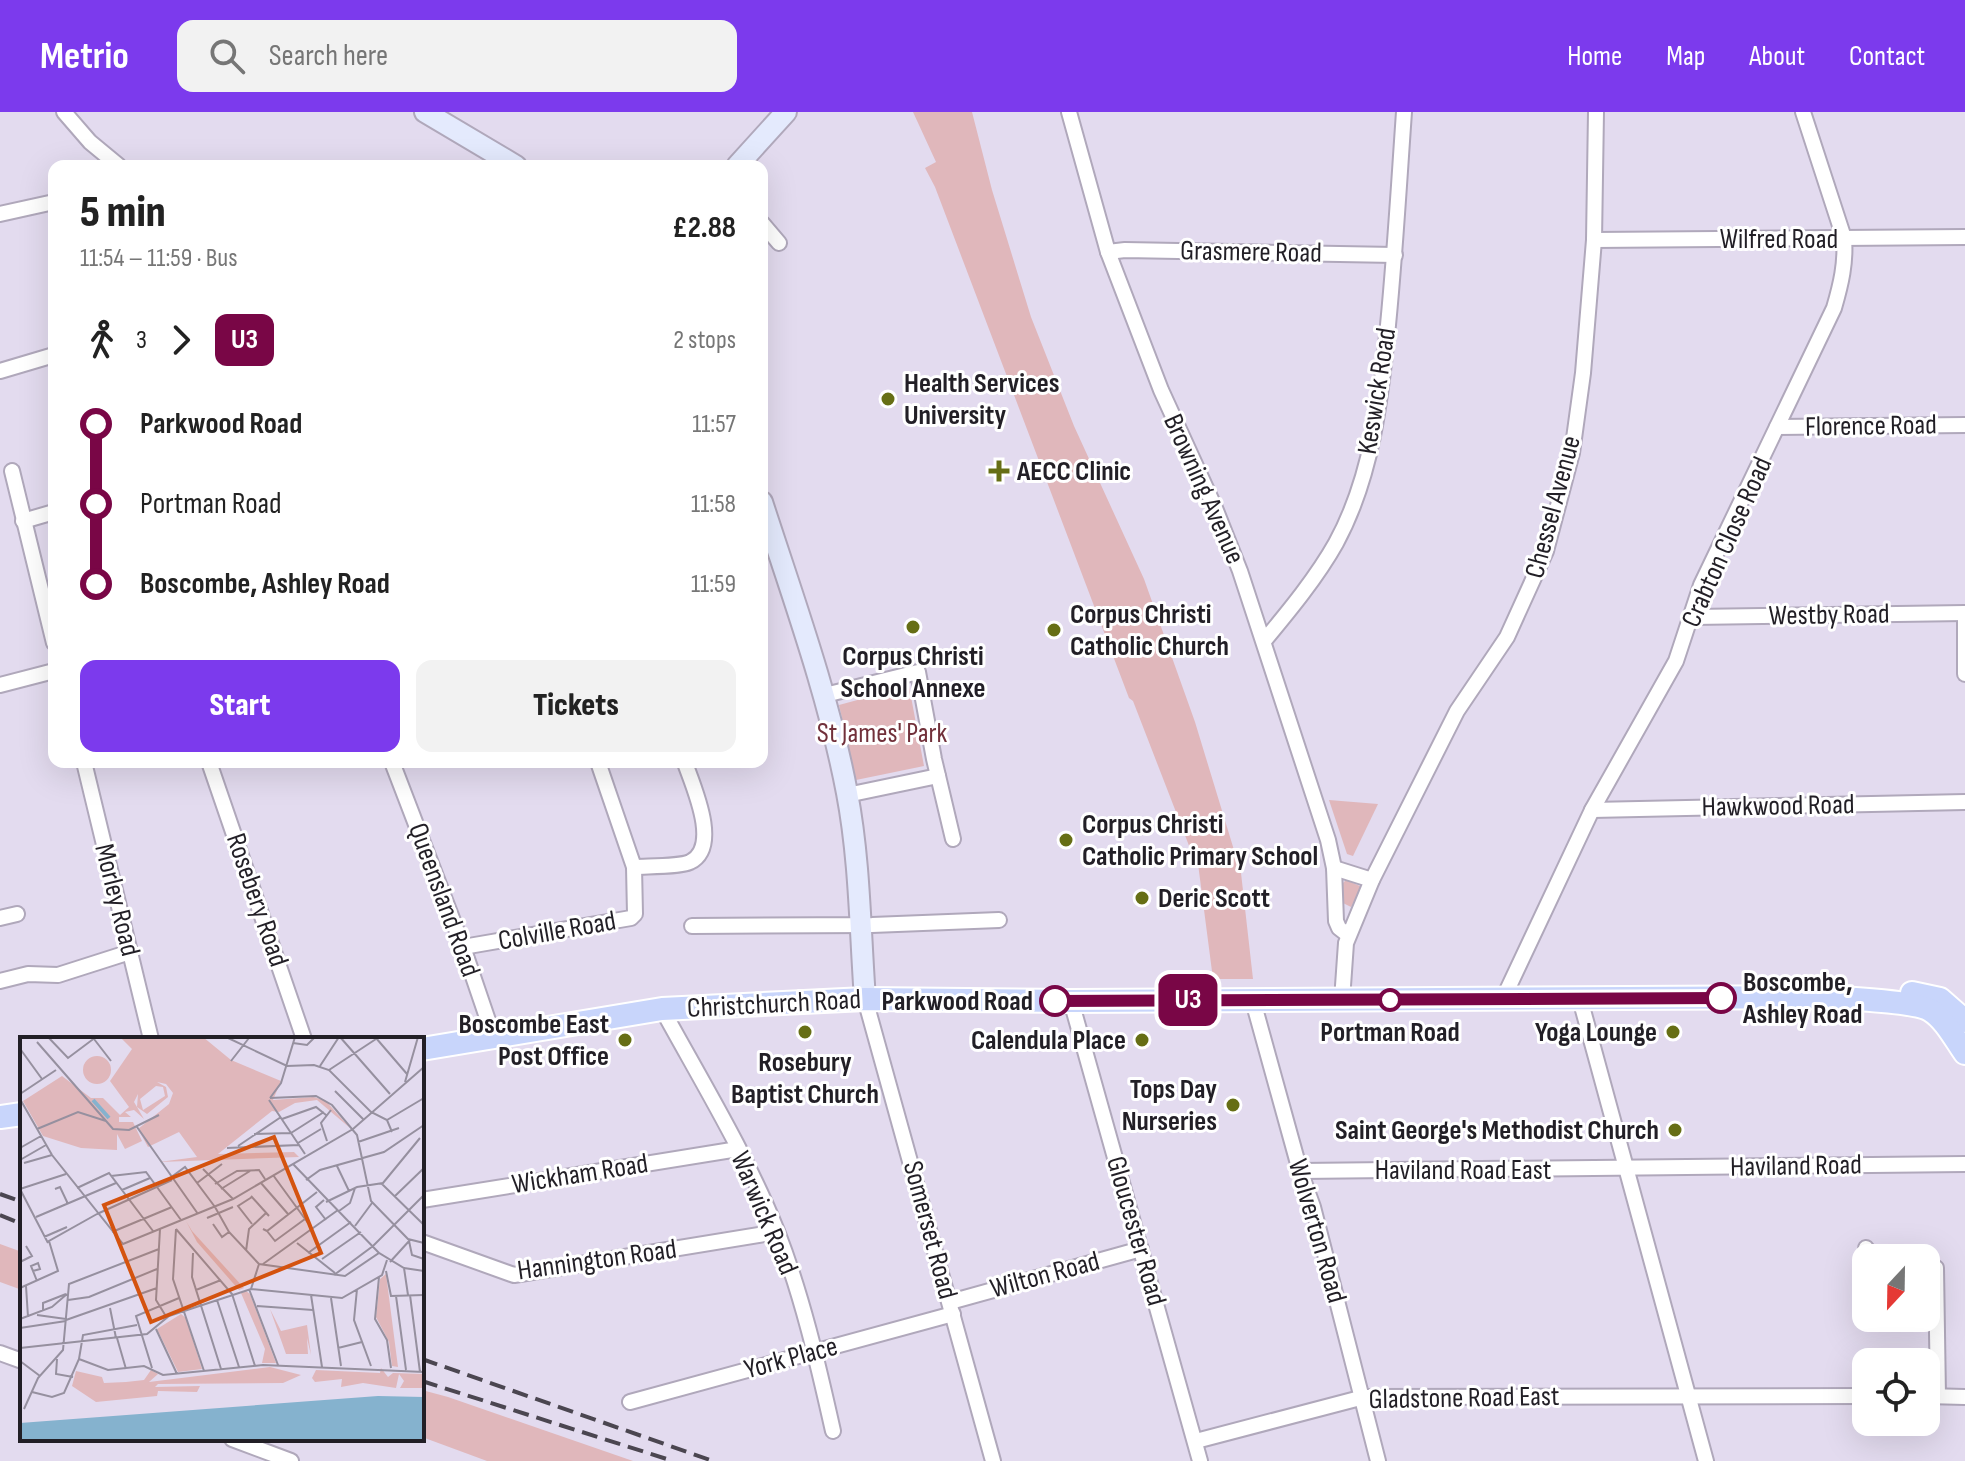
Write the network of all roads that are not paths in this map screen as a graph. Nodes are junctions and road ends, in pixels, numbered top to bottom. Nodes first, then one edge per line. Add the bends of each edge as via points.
1 (64, 112) edge
2 (425, 112) edge
3 (786, 112) edge
4 (1069, 112) edge
5 (1404, 112) edge
6 (1596, 112) edge
7 (1803, 112) edge
8 (112, 160) edge
9 (506, 160) edge
10 (742, 160) edge
11 (48, 203) edge
12 (0, 214) edge
13 (768, 230) edge
14 (1965, 237) edge
15 (1844, 238) junction
16 (1594, 240) junction
17 (779, 243) dead end
18 (1108, 252) junction
19 (1395, 255) junction
20 (48, 357) edge
21 (0, 371) edge
22 (1965, 425) edge
23 (1777, 427) junction
24 (12, 471) dead end
25 (48, 514) edge
26 (768, 520) edge
27 (23, 521) junction
28 (1965, 613) edge
29 (1693, 617) junction
30 (48, 619) edge
31 (1264, 641) junction
32 (48, 673) edge
33 (1965, 674) edge
34 (0, 685) edge
35 (825, 695) junction
36 (85, 768) edge
37 (211, 768) edge
38 (394, 768) edge
39 (600, 768) edge
40 (687, 768) edge
41 (938, 776) junction
42 (847, 795) junction
43 (1965, 802) edge
44 (1592, 810) junction
45 (953, 839) dead end
46 (634, 867) junction
47 (1334, 868) junction
48 (1372, 880) junction
49 (17, 914) dead end
50 (0, 918) edge
51 (999, 920) dead end
52 (859, 924) junction
53 (692, 926) dead end
54 (1348, 935) junction
55 (463, 947) junction
56 (130, 952) junction
57 (0, 981) edge
58 (865, 999) junction
59 (1503, 999) junction
60 (1580, 999) junction
61 (1342, 1000) junction
62 (1071, 1001) junction
63 (1253, 1001) junction
64 (1939, 1008) junction
65 (662, 1009) junction
66 (1965, 1021) edge
67 (151, 1037) edge
68 (303, 1037) edge
69 (494, 1038) junction
70 (424, 1049) edge
71 (1965, 1053) edge
72 (20, 1114) edge
73 (0, 1117) edge
74 (738, 1149) junction
75 (1965, 1164) edge
76 (1627, 1170) junction
77 (1300, 1171) junction
78 (424, 1200) edge
79 (777, 1232) junction
80 (424, 1243) edge
81 (1141, 1249) junction
82 (951, 1308) junction
83 (815, 1352) junction
84 (0, 1353) edge
85 (20, 1360) edge
86 (1852, 1396) edge
87 (1940, 1396) edge
88 (1364, 1397) junction
89 (1689, 1397) junction
90 (1965, 1397) edge
91 (630, 1402) dead end
92 (833, 1431) dead end
93 (237, 1441) edge
94 (1196, 1441) junction
95 (291, 1461) edge
96 (993, 1461) edge
97 (1200, 1461) edge
98 (1378, 1461) edge
99 (1706, 1461) edge

1 - 8 street
2 - 9 main road
3 - 10 main road
4 - 18 street, Browning Avenue
5 - 19 street, Keswick Road
6 - 16 street, Chessel Avenue
7 - 15 street, Crabton Close Road
11 - 12 street
13 - 17 street
14 - 15 street, Wilfred Road
15 - 16 street, Wilfred Road
15 - 23 street, Crabton Close Road via 1846,256 1834,308
16 - 48 street, Chessel Avenue via 1572,453 1546,551 1507,637 1457,711
18 - 19 street, Grasmere Road
18 - 31 street, Browning Avenue via 1161,390 1215,508
19 - 31 street, Keswick Road via 1380,400 1361,482 1336,542
20 - 21 street
22 - 23 street, Florence Road
23 - 29 street, Crabton Close Road via 1701,585
24 - 27 street
25 - 27 street
26 - 35 main road
27 - 30 street
28 - 29 street, Westby Road
28 - 33 street
29 - 44 street, Crabton Close Road via 1676,661
31 - 47 street, Browning Avenue
32 - 34 street
35 - 41 street via 918,672
35 - 42 main road
36 - 56 street, Morley Road
37 - 68 street, Rosebery Road
38 - 55 street, Queensland Road
39 - 46 street, Colville Road
40 - 46 street via 706,840 701,853 689,863
41 - 42 street
41 - 45 street
42 - 52 main road
43 - 44 street, Hawkwood Road
44 - 59 street, Crabton Close Road
46 - 55 street, Colville Road via 636,908 631,918
47 - 48 street
47 - 54 street, Browning Avenue via 1336,921
48 - 54 street, Chessel Avenue
49 - 50 street
51 - 52 street
52 - 53 street
52 - 58 main road
54 - 61 street, Chessel Avenue
55 - 69 street, Queensland Road
56 - 57 street via 58,975 28,974
56 - 67 street, Morley Road
58 - 62 main road, Christchurch Road
58 - 65 main road, Christchurch Road
58 - 82 street, Somerset Road
59 - 60 main road, Christchurch Road
59 - 61 main road, Christchurch Road
60 - 64 main road, Christchurch Road via 1915,993
60 - 76 street
61 - 63 main road, Christchurch Road
62 - 63 main road, Christchurch Road
62 - 81 street, Gloucester Road
63 - 77 street, Wolverton Road
64 - 66 main road
64 - 71 main road
65 - 69 main road, Christchurch Road
65 - 74 street, Warwick Road
69 - 70 main road, Christchurch Road
72 - 73 main road
74 - 78 street, Wickham Road
74 - 79 street, Warwick Road
75 - 76 street, Haviland Road
76 - 77 street, Haviland Road East
76 - 89 street
77 - 88 street, Wolverton Road
79 - 80 street, Hannington Road via 522,1275
79 - 83 street, Warwick Road
81 - 82 street, Wilton Road
81 - 94 street, Gloucester Road
82 - 83 street, York Place
82 - 96 street, Somerset Road
83 - 91 street, York Place
83 - 92 street, Warwick Road
84 - 85 street
86 - 89 street, Gladstone Road East
87 - 90 street
88 - 89 street, Gladstone Road East
88 - 94 street, Gladstone Road East
88 - 98 street, Wolverton Road
89 - 99 street
93 - 95 street
94 - 97 street, Gloucester Road

